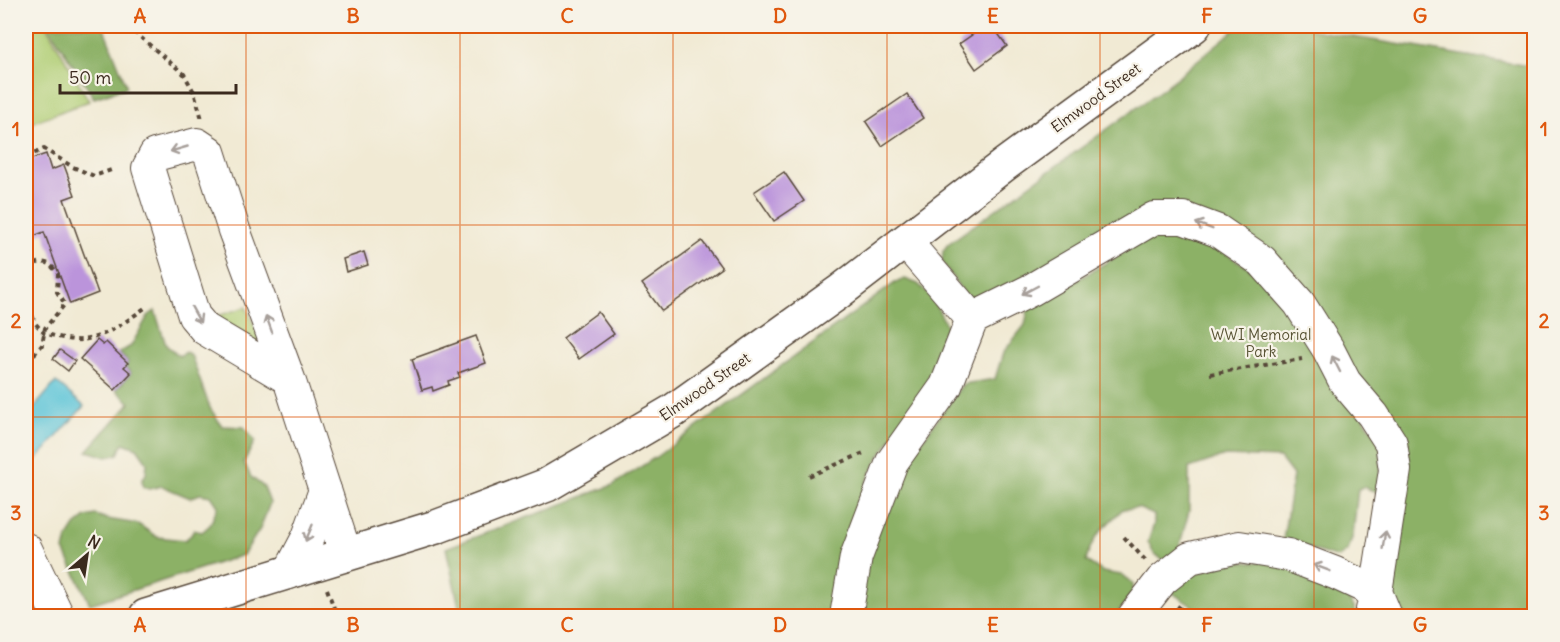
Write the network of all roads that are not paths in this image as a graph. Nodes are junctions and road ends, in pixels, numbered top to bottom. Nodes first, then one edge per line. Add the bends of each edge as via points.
1 (1194, 26) edge
2 (905, 241) junction
3 (972, 319) junction
4 (289, 379) junction
5 (325, 490) junction
6 (26, 549) edge
7 (346, 555) junction
8 (289, 573) junction
9 (1377, 608) edge
10 (58, 616) edge
11 (146, 616) edge
12 (846, 616) edge
13 (1134, 616) edge

1 - 2 main road, Elmwood Street
2 - 3 lane
2 - 7 main road, Elmwood Street via 673,411 547,485 436,527
9 -> 3 lane via 1395,470 1391,442 1345,382 1299,303 1262,261 1218,231 1183,218 1154,218 1031,290
3 - 12 lane via 946,386 892,462 856,557
4 -> 4 lane via 209,152 197,144 155,155 148,168 194,316 205,329
4 - 5 lane
5 - 7 lane
5 -> 8 lane via 308,537
6 - 10 lane
7 - 8 main road, Elmwood Street
8 - 11 main road, Elmwood Street
9 -> 13 lane via 1335,573 1288,555 1239,547 1190,558 1162,580

